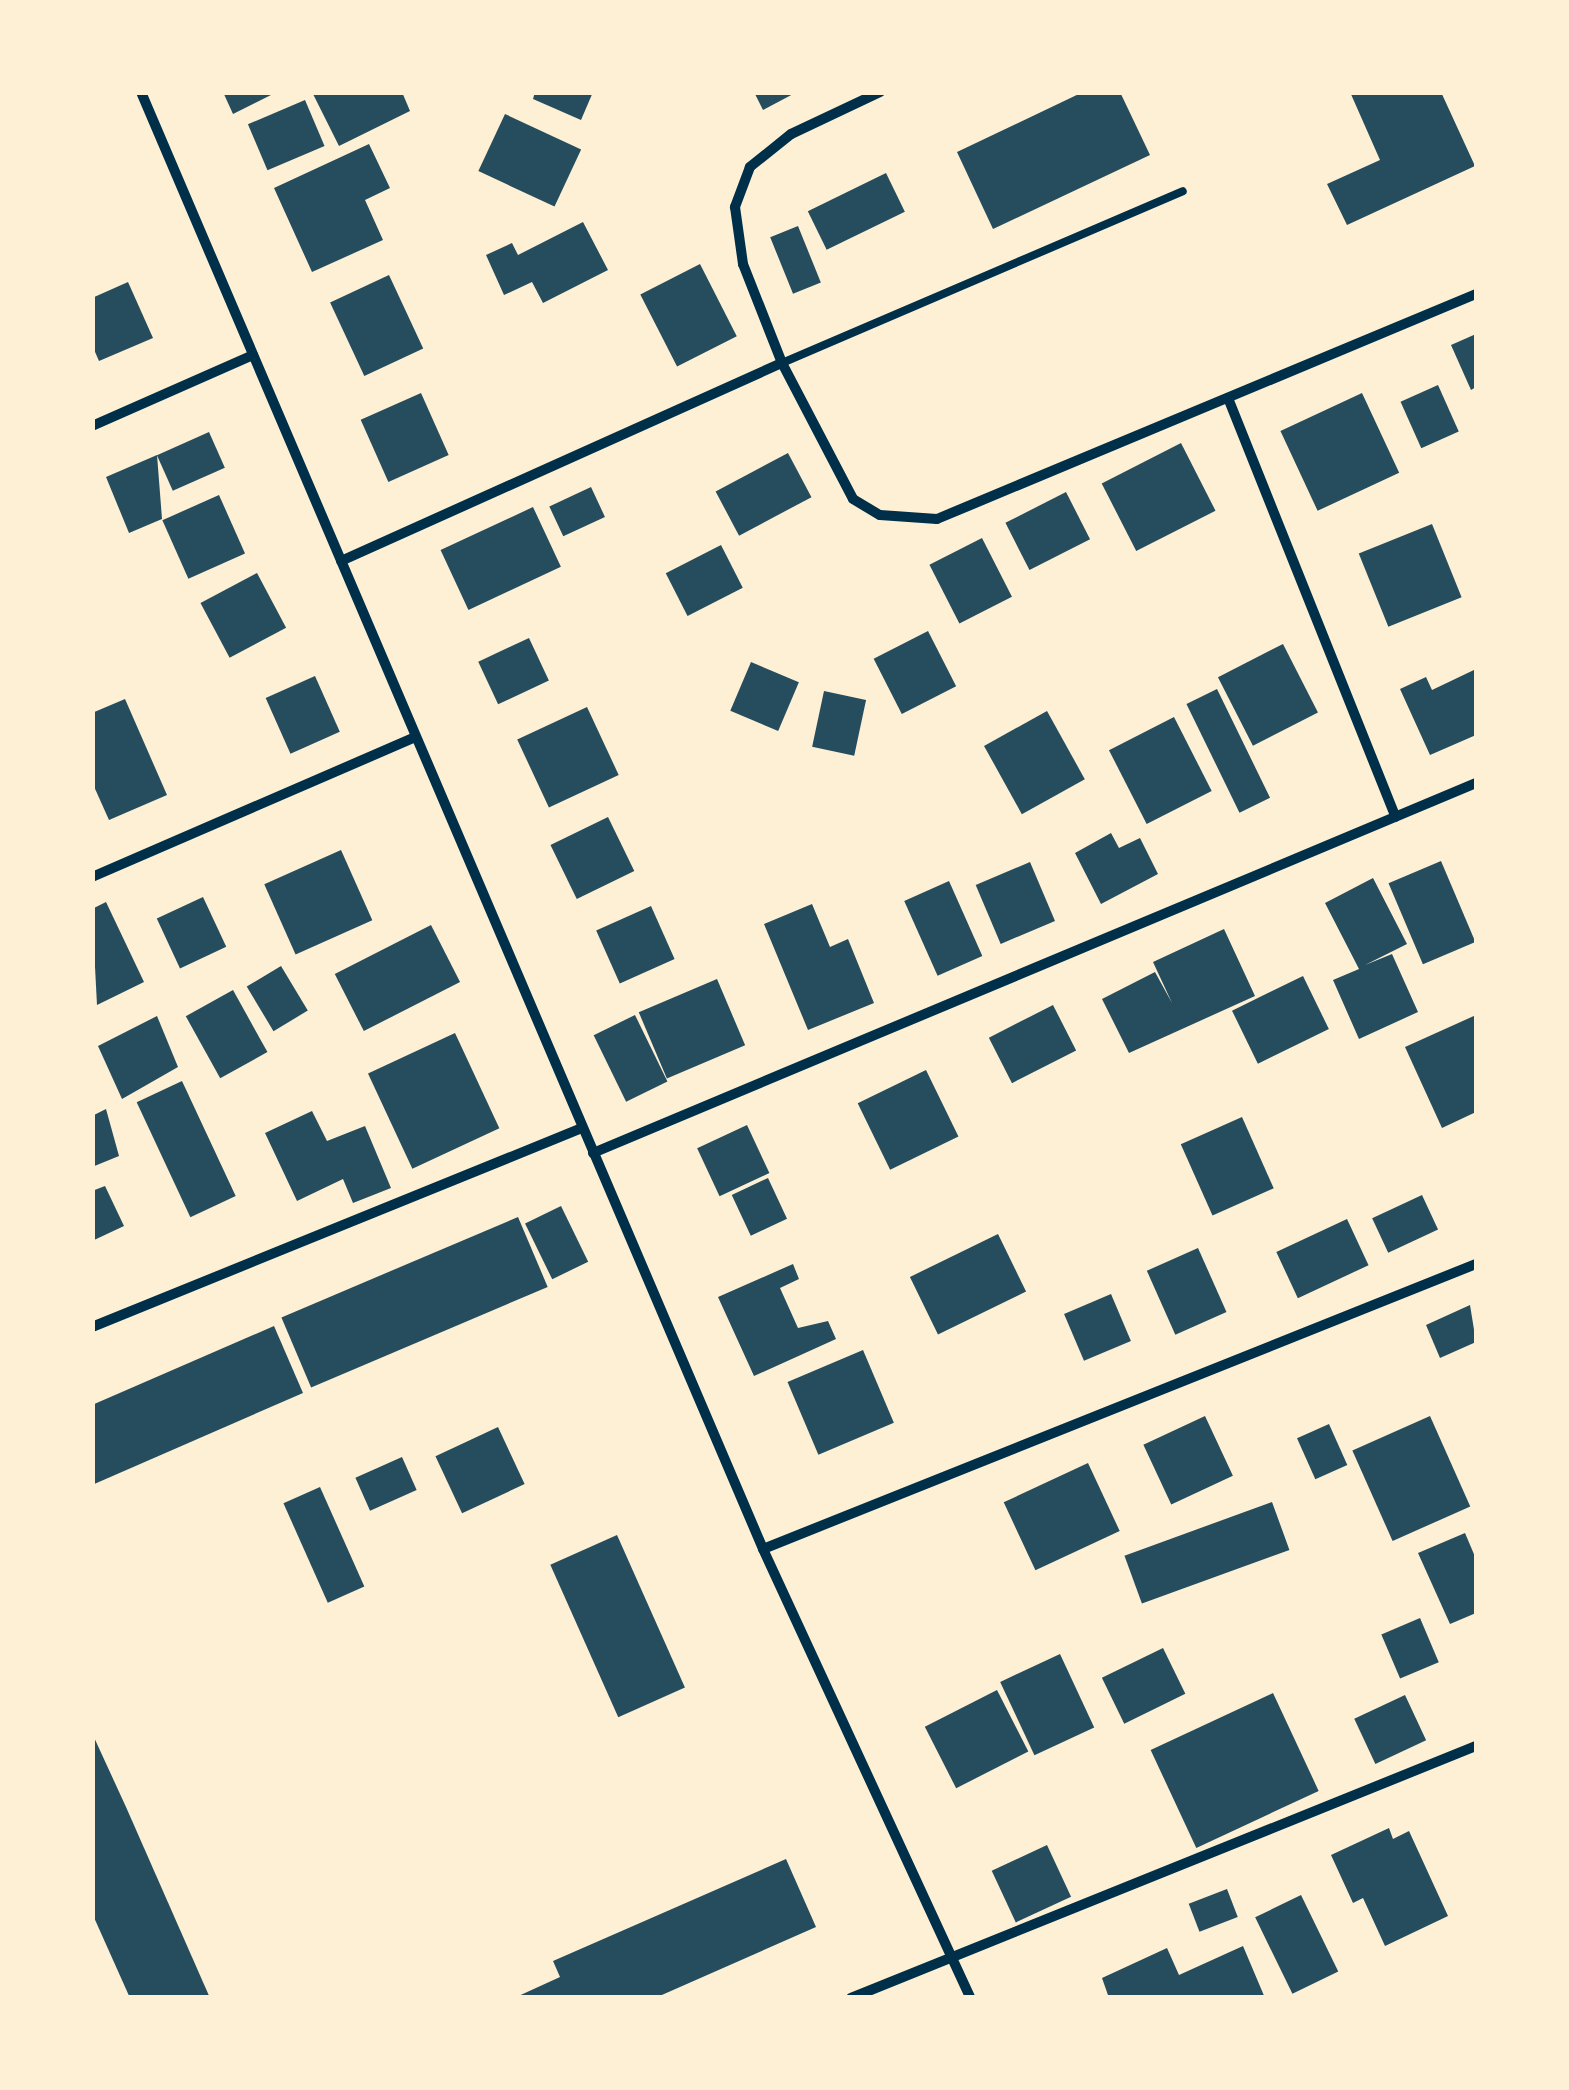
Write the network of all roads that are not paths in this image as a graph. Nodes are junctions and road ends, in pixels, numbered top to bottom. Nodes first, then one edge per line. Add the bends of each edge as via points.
1 (140, 92) edge
2 (880, 92) edge
3 (1183, 192) dead end
4 (1476, 294) edge
5 (253, 355) junction
6 (782, 363) junction
7 (1228, 398) junction
8 (92, 426) edge
9 (341, 561) junction
10 (415, 736) junction
11 (1476, 783) edge
12 (1396, 817) junction
13 (92, 877) edge
14 (582, 1128) junction
15 (593, 1153) junction
16 (1476, 1264) edge
17 (92, 1327) edge
18 (762, 1549) junction
19 (1476, 1746) edge
20 (951, 1956) junction
21 (851, 1998) edge
22 (970, 1998) edge

1 - 5 street
2 - 6 street via 790,134 750,167 736,208 743,264
3 - 6 lane
4 - 7 street
5 - 8 street
5 - 9 street
6 - 7 street via 854,499 880,516 936,519
6 - 9 street
7 - 12 street
9 - 10 street
10 - 13 street
10 - 14 street
11 - 12 street
12 - 15 street
14 - 15 street
14 - 17 street
15 - 18 street
16 - 18 street
18 - 20 street
19 - 20 street
20 - 21 street
20 - 22 street

